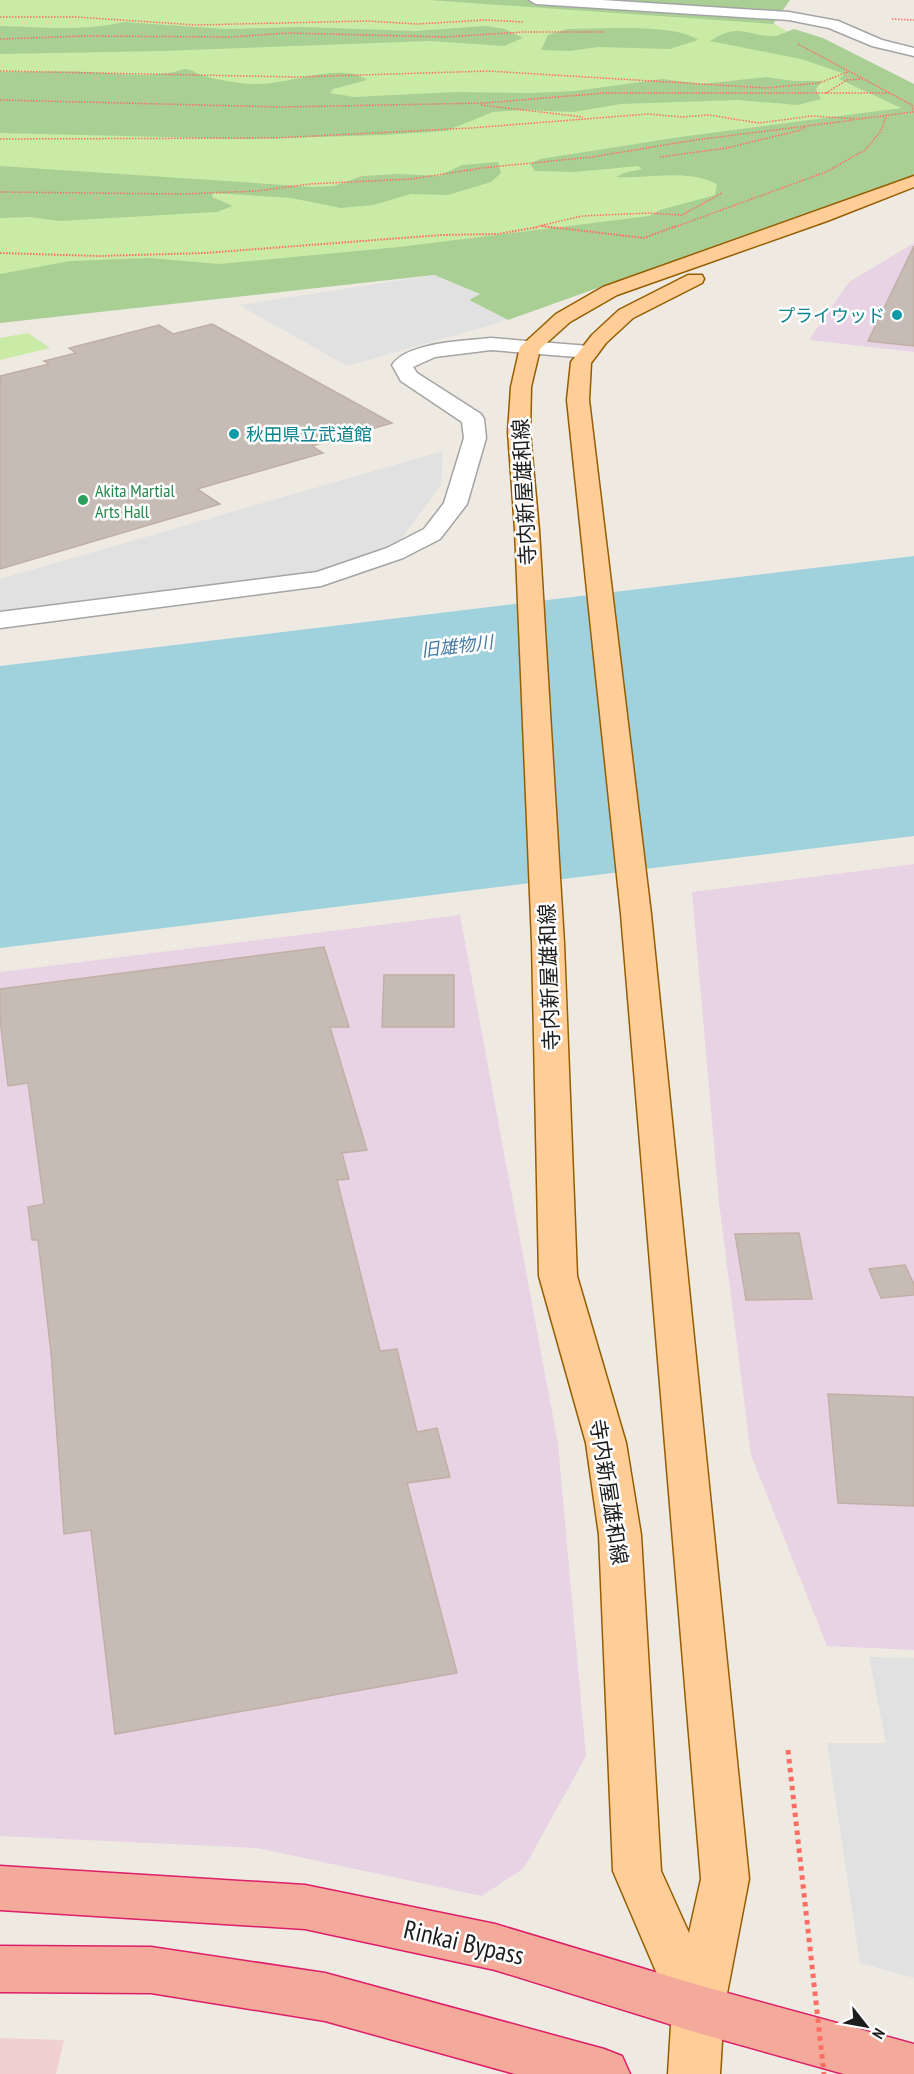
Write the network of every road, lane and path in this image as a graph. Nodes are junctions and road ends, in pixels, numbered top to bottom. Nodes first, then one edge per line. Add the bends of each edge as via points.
1 (536, 0) edge
2 (0, 17) edge
3 (524, 22) dead end
4 (578, 27) dead end
5 (0, 39) edge
6 (797, 42) dead end
7 (790, 44) dead end
8 (800, 45) junction
9 (914, 52) edge
10 (0, 71) edge
11 (849, 71) junction
12 (863, 79) junction
13 (826, 93) junction
14 (890, 93) junction
15 (0, 100) edge
16 (468, 104) junction
17 (886, 116) junction
18 (590, 118) junction
19 (873, 118) junction
20 (805, 127) junction
21 (0, 139) edge
22 (660, 157) dead end
23 (914, 181) edge
24 (0, 192) edge
25 (722, 193) dead end
26 (914, 200) edge
27 (538, 227) dead end
28 (0, 253) edge
29 (530, 347) junction
30 (589, 352) junction
31 (0, 620) edge
32 (788, 1750) dead end
33 (0, 1888) edge
34 (0, 1969) edge
35 (698, 2009) junction
36 (914, 2069) edge
37 (604, 2074) edge
38 (694, 2074) edge
39 (824, 2074) edge

1 - 9 street via 789,16 833,24 877,43
2 - 3 path via 76,17 196,25
4 - 5 path via 609,32 446,37 287,33
6 - 8 path
7 - 8 path
8 - 11 path
10 - 11 path via 308,77 488,71 767,88 824,83
11 - 12 path
12 - 13 path via 847,80
12 - 14 path
13 - 14 path
13 - 16 path via 605,93
14 - 17 path via 912,105 913,112
15 - 16 path via 283,107
16 - 18 path
17 - 19 path
17 - 25 path via 881,131 865,150 826,172 644,238 539,226 582,216 681,215
18 - 19 path via 709,115 759,123 812,116
18 - 21 path via 274,138
19 - 20 path
20 - 22 path via 728,148
20 - 24 path via 411,179 183,194
23 - 29 main road via 610,291 563,318
26 - 30 main road, 寺内新屋雄和線 via 688,282 626,314
27 - 28 path via 498,234 206,253
29 - 30 street
29 - 31 street via 491,344 430,351 402,365 408,378 473,419 475,438 455,504 432,534 395,554 321,579
29 - 35 main road, 寺内新屋雄和線 via 521,387 519,432 548,943 558,1276 606,1443 620,1535 637,1871
30 - 35 main road, 寺内新屋雄和線 via 581,362 578,400 636,914 725,1879
32 - 39 path, bridge
33 - 35 highway, Rinkai Bypass via 305,1907 495,1947
34 - 37 highway via 151,1970 325,1997
35 - 36 highway, Rinkai Bypass
35 - 38 main road, 寺内新屋雄和線

